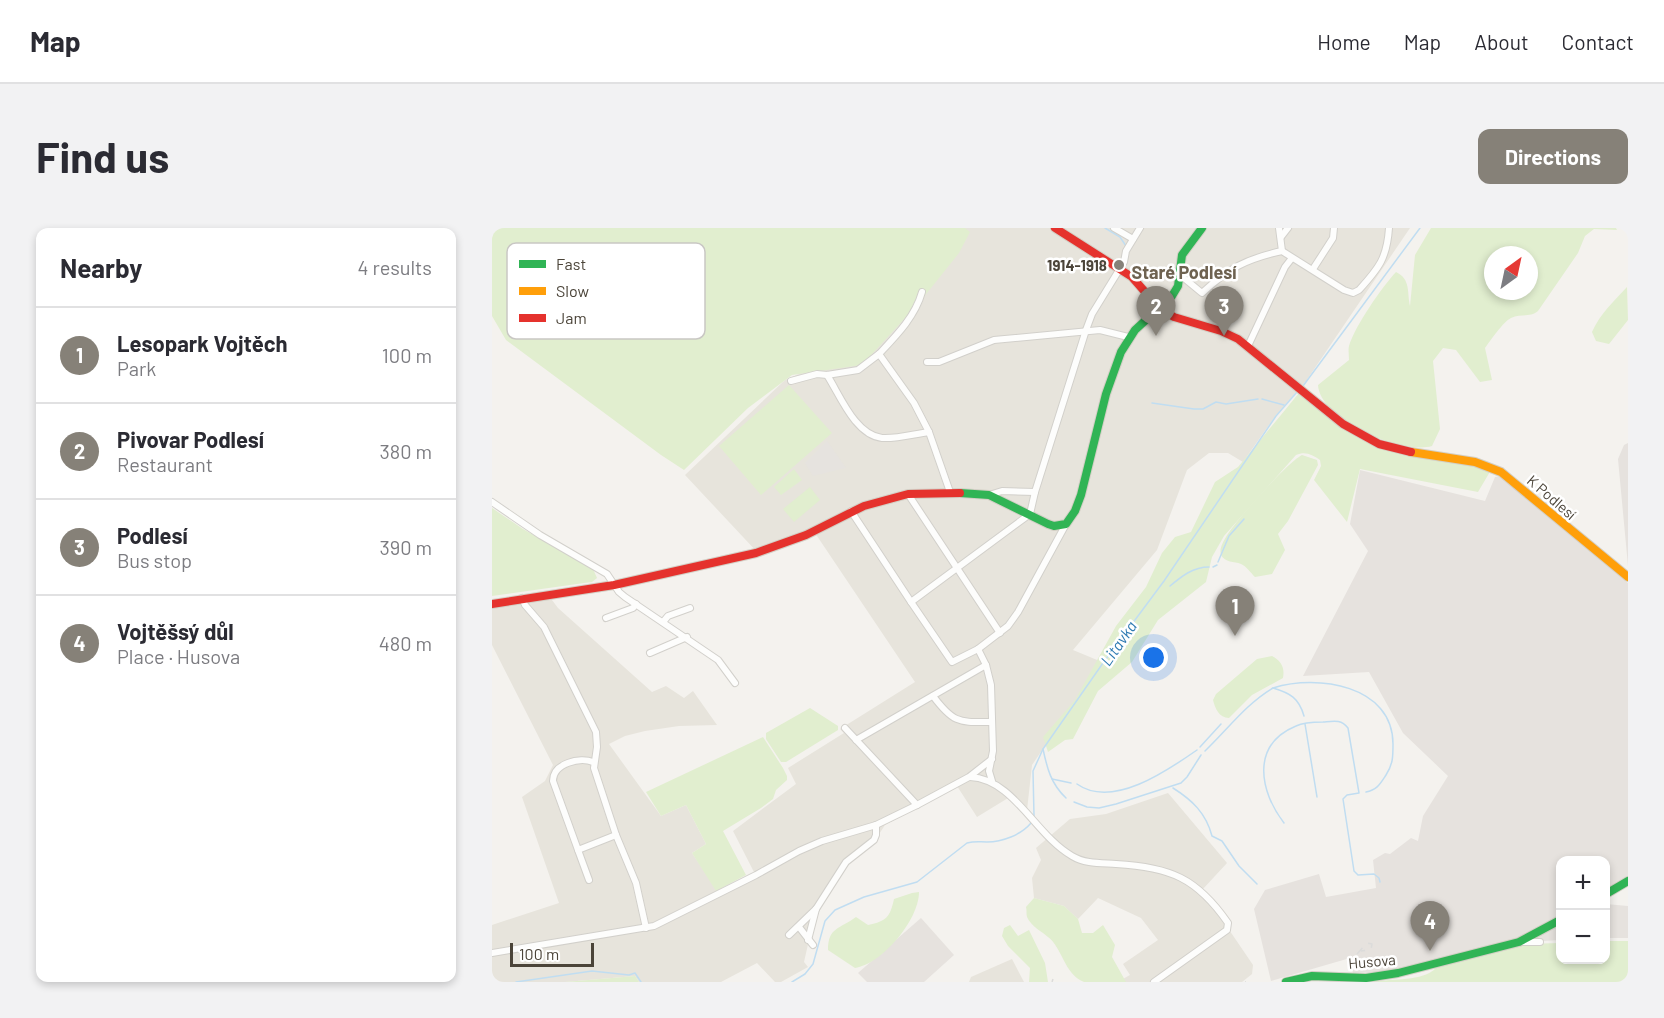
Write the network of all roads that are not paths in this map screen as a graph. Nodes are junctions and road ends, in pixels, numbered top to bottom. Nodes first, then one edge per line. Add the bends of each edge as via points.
1 (1055, 228) edge
2 (1114, 228) edge
3 (1140, 228) edge
4 (1202, 228) edge
5 (1279, 228) edge
6 (1288, 228) edge
7 (1334, 228) edge
8 (1389, 228) edge
9 (1281, 237) junction
10 (1133, 239) junction
11 (1282, 251) junction
12 (1292, 258) junction
13 (1120, 268) junction
14 (1313, 269) junction
15 (1179, 274) junction
16 (922, 292) dead end
17 (1160, 309) junction
18 (1086, 330) junction
19 (1128, 337) junction
20 (1248, 346) junction
21 (879, 354) junction
22 (927, 362) dead end
23 (827, 375) junction
24 (790, 381) dead end
25 (929, 432) junction
26 (950, 492) junction
27 (1035, 492) junction
28 (908, 494) junction
29 (989, 495) junction
30 (492, 502) edge
31 (851, 511) junction
32 (1030, 514) junction
33 (1048, 524) junction
34 (1066, 524) junction
35 (1056, 543) junction
36 (956, 569) junction
37 (1628, 577) edge
38 (614, 585) junction
39 (522, 598) junction
40 (911, 602) junction
41 (492, 604) edge
42 (636, 604) junction
43 (690, 609) dead end
44 (606, 618) dead end
45 (663, 622) junction
46 (1000, 633) junction
47 (687, 637) junction
48 (978, 649) junction
49 (650, 653) dead end
50 (986, 665) junction
51 (735, 683) dead end
52 (933, 696) junction
53 (992, 722) junction
54 (845, 728) dead end
55 (856, 740) junction
56 (992, 759) junction
57 (593, 762) junction
58 (969, 777) junction
59 (992, 782) junction
60 (917, 805) junction
61 (876, 825) junction
62 (616, 835) junction
63 (578, 850) junction
64 (589, 880) dead end
65 (1628, 881) edge
66 (1610, 891) edge
67 (816, 909) junction
68 (1556, 922) edge
69 (799, 927) junction
70 (646, 928) junction
71 (789, 935) dead end
72 (1519, 942) junction
73 (1540, 942) dead end
74 (492, 953) edge
75 (1154, 982) edge
76 (1286, 982) edge

1 - 13 street
2 - 10 street
3 - 10 street
4 - 15 street via 1184,251
5 - 9 street
6 - 9 street
7 - 14 street via 1333,238
8 - 14 street via 1384,258 1359,290 1348,292
9 - 11 street
10 - 13 street
11 - 12 street
11 - 15 street via 1252,258 1223,274 1202,293
12 - 14 street
12 - 20 street
13 - 17 street via 1141,285
13 - 18 street
15 - 17 street via 1176,290
16 - 21 street via 901,329
17 - 19 street
17 - 20 street, K Podlesí via 1230,334
18 - 19 street
18 - 22 street via 994,340 939,362
18 - 27 street
19 - 34 street via 1106,394 1081,495
20 - 37 street, K Podlesí via 1343,424 1379,444 1482,464 1509,477
21 - 23 street via 858,370
21 - 25 street via 914,403
23 - 24 street
23 - 25 street via 852,416 868,433 884,438
25 - 26 street
26 - 28 street
26 - 29 street
27 - 29 street via 1002,491
27 - 32 street
28 - 31 street
28 - 36 street
29 - 32 street
30 - 38 street via 607,574
31 - 38 street via 787,543 756,553
31 - 40 street
32 - 33 street
32 - 36 street
33 - 34 street
33 - 35 street
34 - 35 street
35 - 46 street via 1018,612
36 - 40 street
36 - 46 street
38 - 39 street
38 - 42 street
39 - 41 street
39 - 57 street via 544,627 592,724 597,739
40 - 48 street via 952,662
42 - 44 street
42 - 45 street
43 - 45 street via 668,616
45 - 47 street
46 - 48 street
47 - 49 street
47 - 51 street via 718,660
48 - 50 street
50 - 52 street
50 - 53 street via 992,684
52 - 53 street via 956,720
52 - 55 street
53 - 56 street
54 - 55 street
55 - 60 street
56 - 58 street
56 - 59 street
57 - 62 street
57 - 63 street via 578,759 557,770 553,777
58 - 59 street
58 - 60 street
59 - 75 street via 1066,852 1083,861 1139,866 1172,874 1202,890 1218,909 1229,925 1227,930
60 - 61 street
61 - 67 street via 874,840 846,862
61 - 70 street via 822,841
62 - 63 street
62 - 70 street via 636,883
63 - 64 street
65 - 66 street
67 - 69 street
67 - 69 street via 811,942
68 - 72 street, Husova
69 - 71 street
70 - 74 street
72 - 73 street
72 - 76 street, Husova via 1385,976 1312,976

